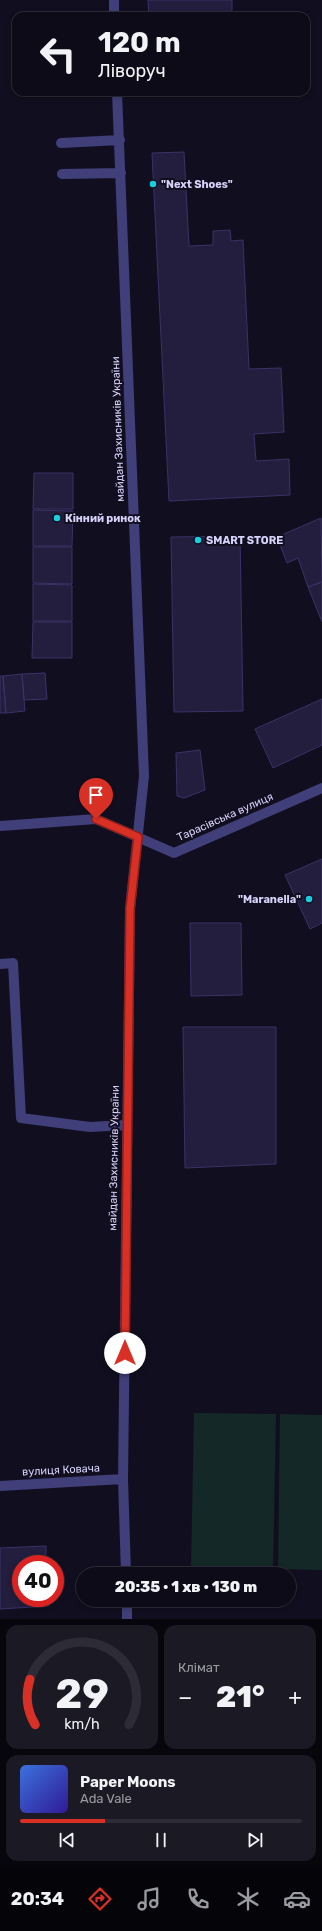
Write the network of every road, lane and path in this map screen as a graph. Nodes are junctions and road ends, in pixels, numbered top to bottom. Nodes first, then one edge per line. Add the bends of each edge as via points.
1 (114, 0) edge
2 (114, 12) edge
3 (118, 96) edge
4 (120, 140) junction
5 (61, 143) dead end
6 (121, 173) junction
7 (62, 174) dead end
8 (322, 788) edge
9 (0, 826) edge
10 (138, 837) junction
11 (0, 964) edge
12 (127, 1125) junction
13 (123, 1479) junction
14 (0, 1486) edge
15 (126, 1567) edge
16 (127, 1607) edge
17 (127, 1619) edge

1 - 2 street
3 - 4 street, майдан Захисників України
4 - 5 street
4 - 6 street, майдан Захисників України
6 - 7 street
6 - 10 street, майдан Захисників України via 144,776
8 - 10 street, Тарасівська вулиця via 174,853
9 - 10 street via 96,819
10 - 12 street, майдан Захисників України via 130,909
11 - 12 street via 12,963 21,1118 90,1126
12 - 13 street, майдан Захисників України
13 - 14 street, вулиця Ковача
13 - 15 street, майдан Захисників України
16 - 17 street

